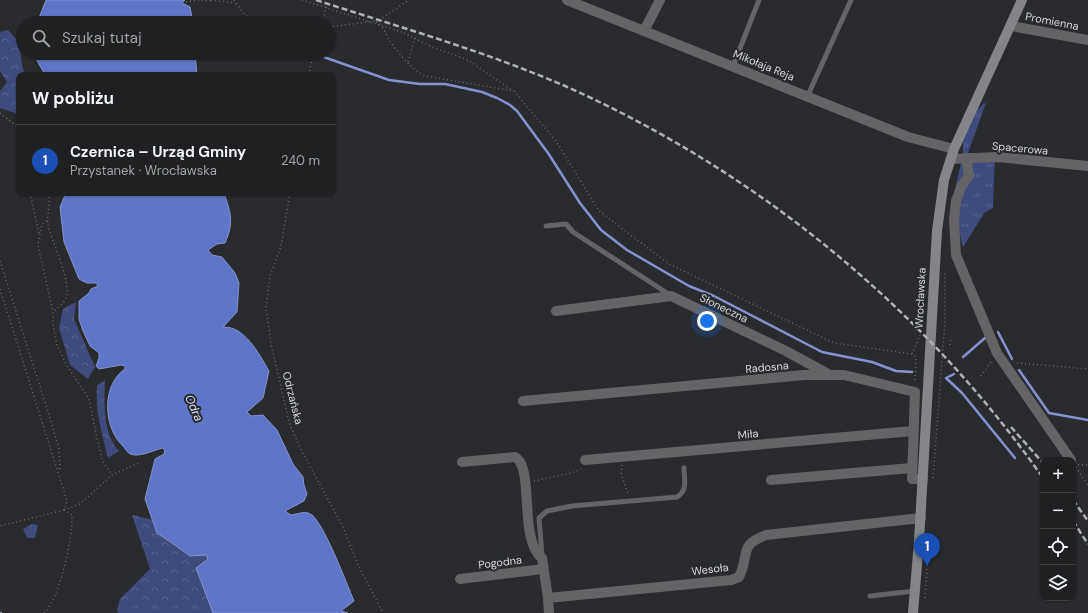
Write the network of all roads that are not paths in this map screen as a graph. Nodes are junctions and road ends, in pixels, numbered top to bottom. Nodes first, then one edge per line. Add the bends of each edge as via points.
1 (567, 0) edge
2 (660, 0) edge
3 (759, 0) edge
4 (851, 0) edge
5 (1022, 0) edge
6 (1011, 26) junction
7 (644, 31) junction
8 (1088, 40) edge
9 (733, 66) junction
10 (808, 95) junction
11 (952, 154) junction
12 (966, 158) junction
13 (1088, 166) edge
14 (546, 226) dead end
15 (671, 296) junction
16 (556, 311) dead end
17 (828, 374) junction
18 (523, 401) dead end
19 (913, 431) junction
20 (1069, 457) edge
21 (589, 460) road end
22 (462, 462) dead end
23 (684, 468) dead end
24 (912, 468) junction
25 (923, 479) junction
26 (771, 480) dead end
27 (921, 518) junction
28 (542, 558) junction
29 (543, 569) junction
30 (460, 579) dead end
31 (915, 591) junction
32 (870, 596) dead end
33 (548, 598) junction
34 (549, 613) edge
35 (913, 613) edge

1 - 7 street, Mikołaja Reja
2 - 7 street
3 - 9 lane
4 - 10 lane
5 - 6 main road, Wrocławska
6 - 8 street, Promienna
6 - 11 main road, Wrocławska
7 - 9 street, Mikołaja Reja
9 - 10 street, Mikołaja Reja
10 - 11 street, Mikołaja Reja
11 - 12 street, Spacerowa
11 - 25 main road, Wrocławska via 942,193 936,237
12 - 13 street, Spacerowa via 997,157
12 - 20 street via 969,176 962,185 956,201 954,220 956,255 997,353
14 - 15 lane via 566,224 573,232
15 - 16 street
15 - 17 street, Słoneczna
17 - 18 street, Radosna
17 - 19 street, Radosna via 855,376 915,392
19 - 21 street, Miła
19 - 24 street
22 - 28 street via 515,457 520,459 532,544 535,554
23 - 28 lane via 685,488 677,497 547,511 539,518
24 - 25 street via 912,479
24 - 26 street
25 - 27 main road, Wrocławska
27 - 31 main road, Wrocławska
27 - 33 street, Wesoła via 756,539 747,547 744,568 739,577 731,580
28 - 29 street
29 - 30 street, Pogodna
29 - 33 street
31 - 32 lane
31 - 35 main road, Wrocławska
33 - 34 street

